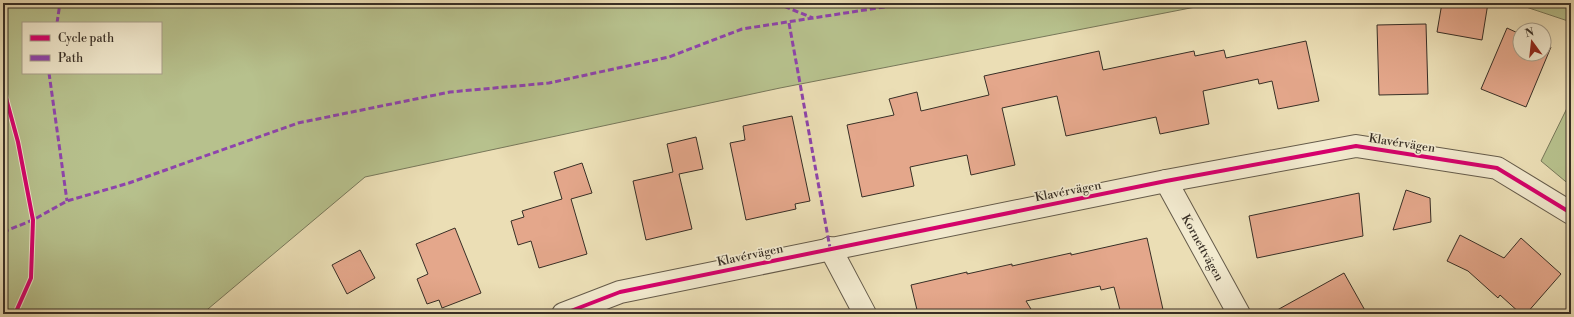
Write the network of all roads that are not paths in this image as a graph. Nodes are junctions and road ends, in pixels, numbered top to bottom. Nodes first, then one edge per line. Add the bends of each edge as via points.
1 (1166, 181) junction
2 (1571, 213) edge
3 (830, 248) junction
4 (563, 314) edge
5 (865, 314) edge
6 (1239, 314) edge

1 - 2 street, Klavérvägen via 1356,146 1497,168
1 - 3 street, Klavérvägen
1 - 6 street, Kornettvägen
3 - 4 street, Klavérvägen via 620,292
3 - 5 street

